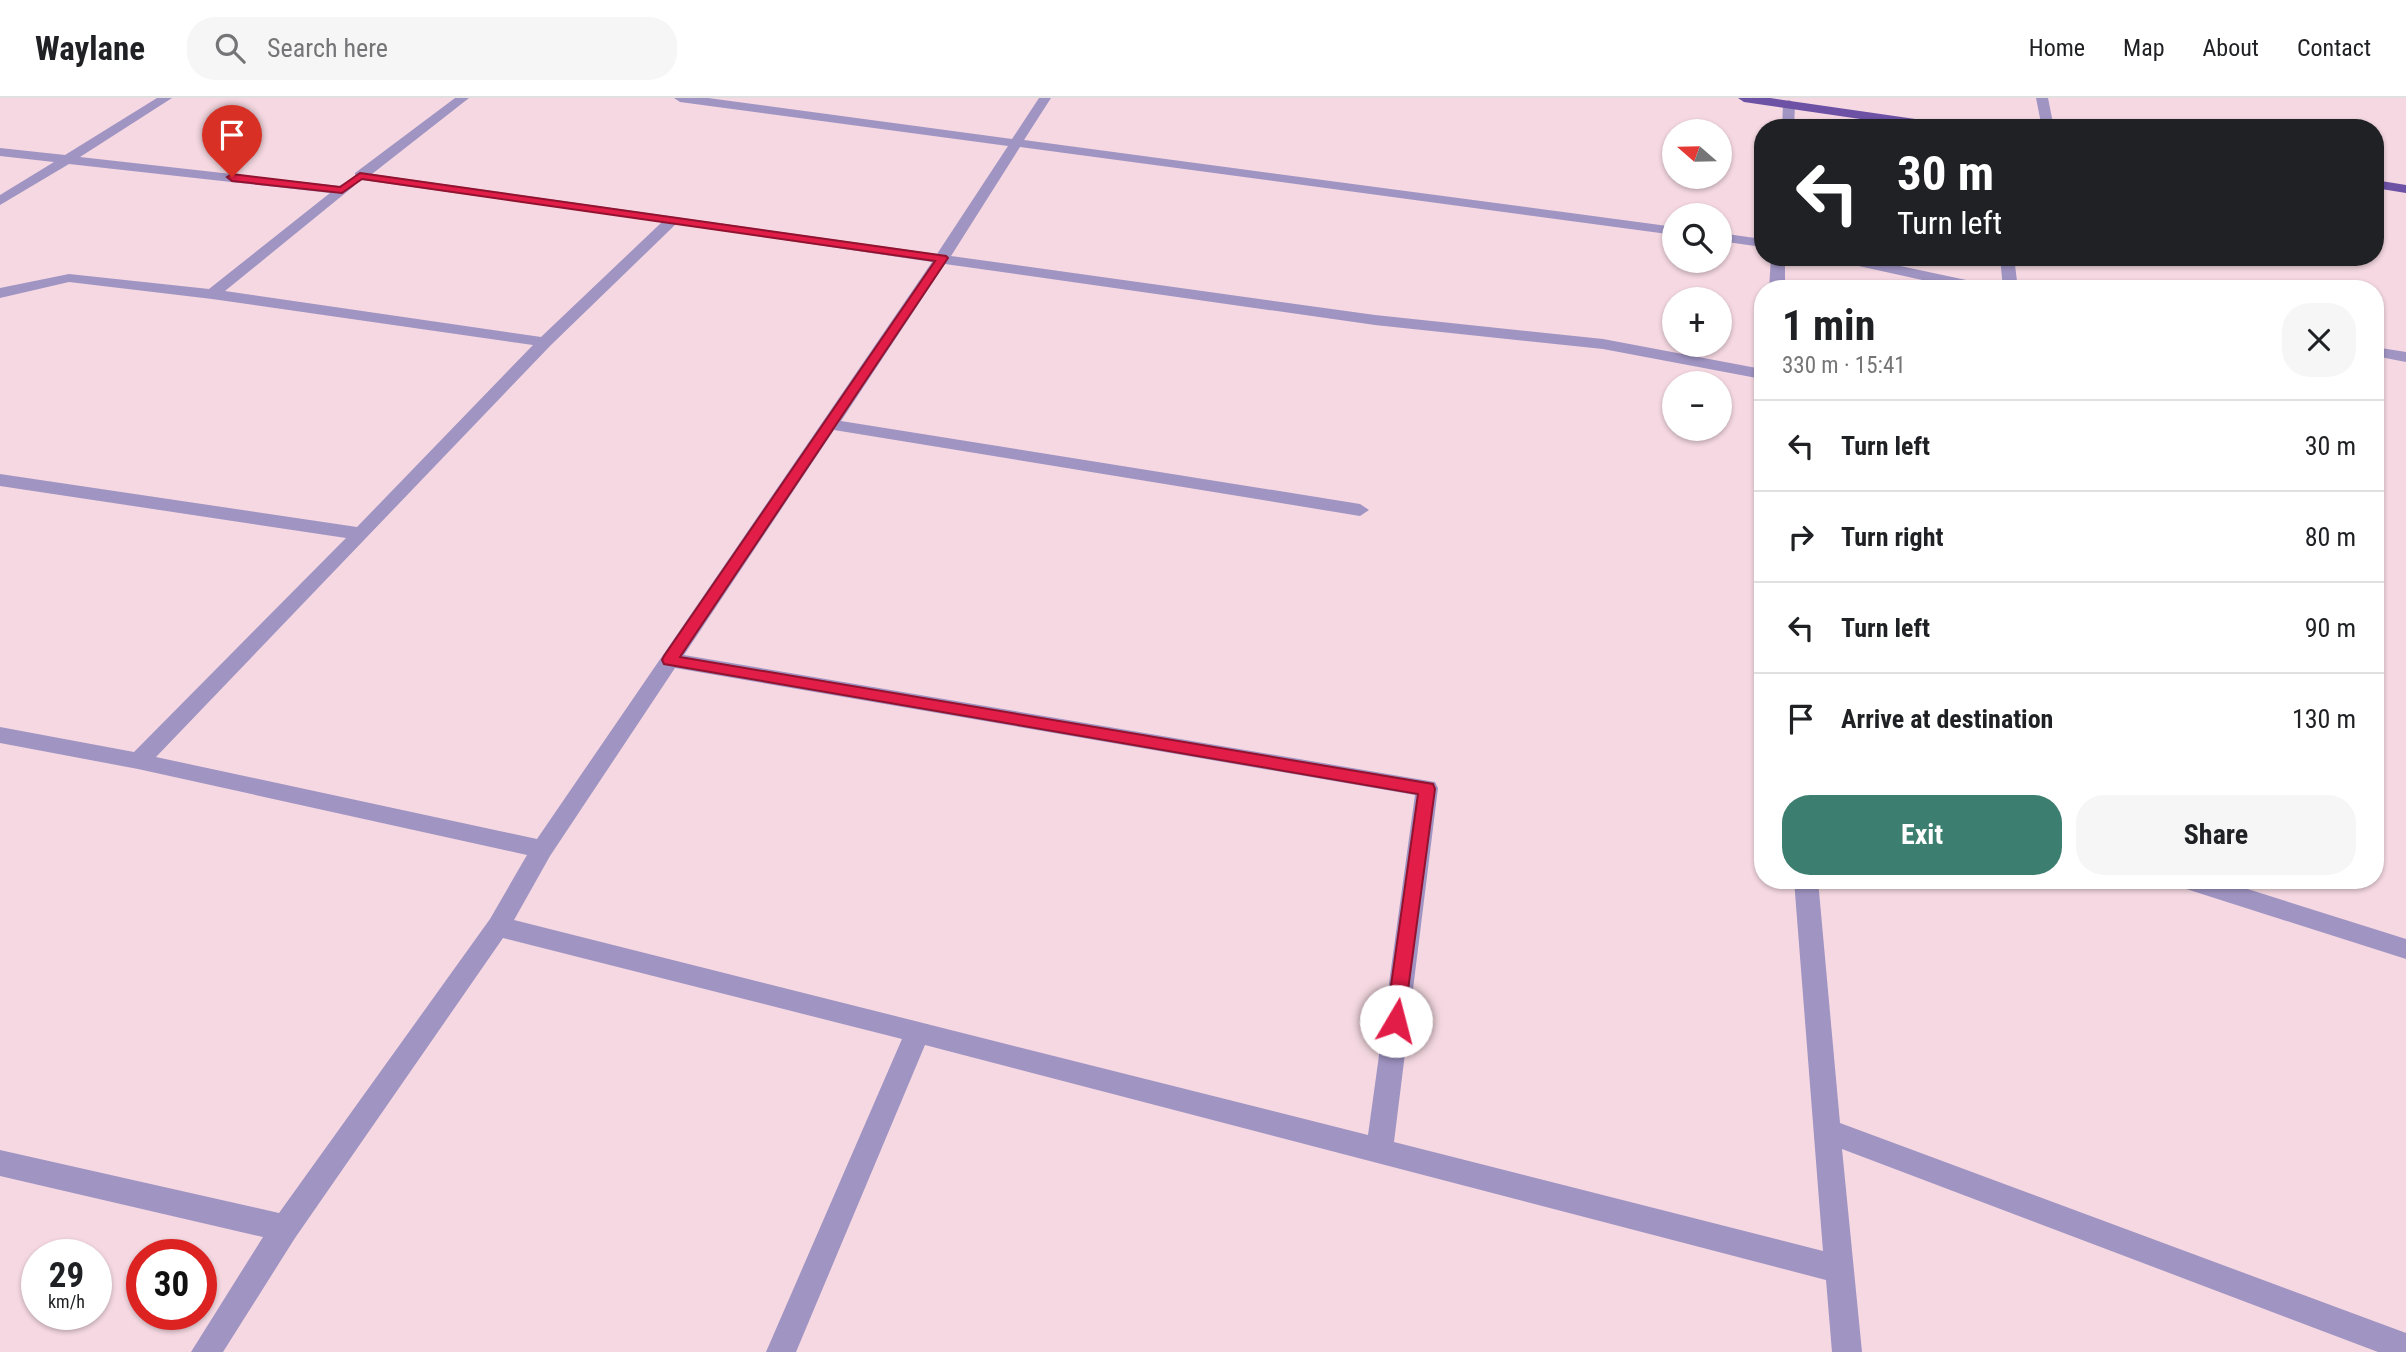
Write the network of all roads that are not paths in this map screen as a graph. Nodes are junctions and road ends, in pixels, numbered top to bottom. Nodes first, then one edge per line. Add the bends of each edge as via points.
1 (166, 98) edge
2 (463, 98) edge
3 (680, 98) edge
4 (1045, 98) edge
5 (1744, 98) edge
6 (2042, 98) edge
7 (1789, 104) junction
8 (1788, 119) edge
9 (1890, 119) edge
10 (2046, 119) edge
11 (1017, 142) junction
12 (0, 152) edge
13 (68, 159) junction
14 (360, 176) junction
15 (2384, 185) edge
16 (2406, 189) edge
17 (342, 190) junction
18 (0, 201) edge
19 (673, 219) junction
20 (1662, 229) edge
21 (1732, 239) edge
22 (1754, 242) edge
23 (942, 258) junction
24 (1878, 266) edge
25 (1944, 280) edge
26 (0, 293) edge
27 (212, 294) junction
28 (545, 342) junction
29 (2384, 353) edge
30 (2406, 357) edge
31 (1754, 372) edge
32 (829, 424) junction
33 (0, 480) edge
34 (1360, 510) dead end
35 (361, 534) junction
36 (670, 660) junction
37 (0, 735) edge
38 (138, 761) junction
39 (542, 849) junction
40 (1807, 889) edge
41 (2216, 889) edge
42 (498, 926) junction
43 (2406, 949) edge
44 (918, 1032) junction
45 (1828, 1131) junction
46 (1378, 1150) junction
47 (0, 1163) edge
48 (285, 1228) junction
49 (1839, 1269) junction
50 (2406, 1348) edge
51 (206, 1352) edge
52 (781, 1352) edge
53 (1847, 1352) edge

1 - 13 street
2 - 14 street
3 - 11 street
4 - 11 street
5 - 7 main road
6 - 10 street
7 - 8 street
7 - 9 main road
11 - 20 street
11 - 23 street
12 - 13 street
13 - 17 street
13 - 18 street
14 - 17 street
14 - 19 street
15 - 16 main road
17 - 27 street
19 - 23 street
19 - 28 street
21 - 22 street
23 - 31 street via 1375,320 1603,344
23 - 32 street
24 - 25 street
26 - 27 street via 69,278
27 - 28 street
28 - 35 street
29 - 30 street
32 - 34 street
32 - 36 street
33 - 35 street
35 - 38 street
36 - 39 street
36 - 46 street via 1427,789
37 - 38 street
38 - 39 street
39 - 42 street
40 - 45 street
41 - 43 street
42 - 44 street
42 - 48 street
44 - 46 street
44 - 52 street
45 - 49 street
45 - 50 street
46 - 49 street
47 - 48 street
48 - 51 street
49 - 53 street

